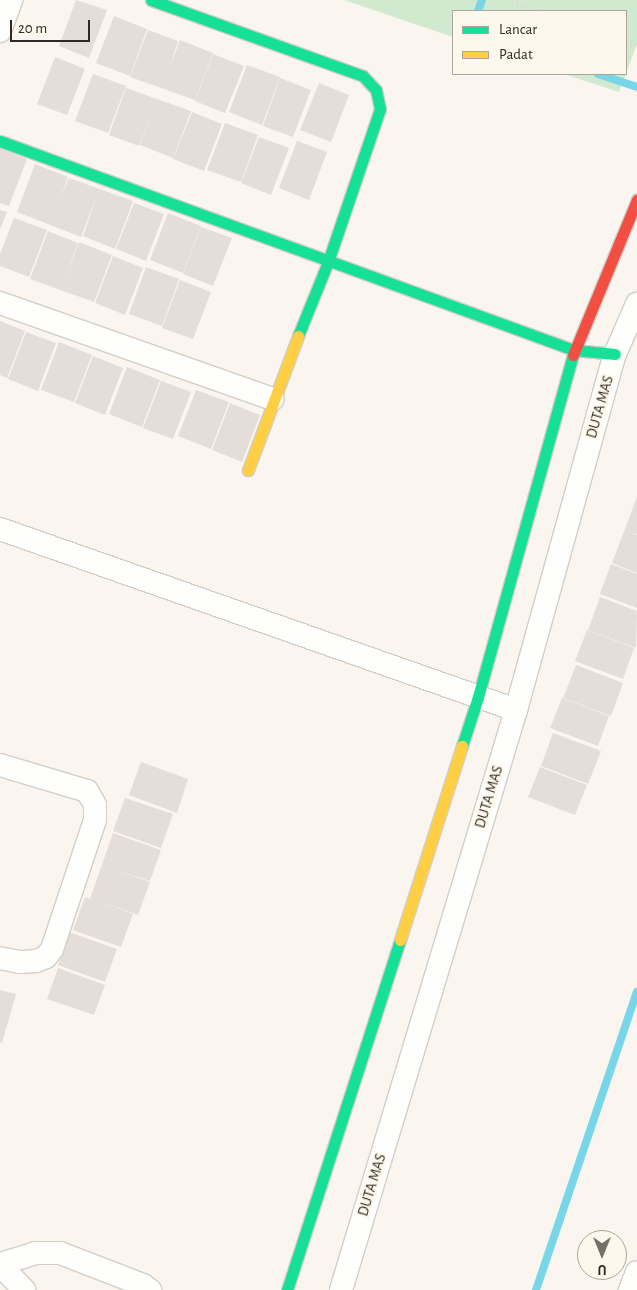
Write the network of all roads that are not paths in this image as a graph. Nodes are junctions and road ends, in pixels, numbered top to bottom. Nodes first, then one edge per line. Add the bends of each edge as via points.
1 (11, 0) edge
2 (151, 0) edge
3 (0, 31) edge
4 (0, 141) edge
5 (637, 200) edge
6 (328, 262) junction
7 (0, 303) edge
8 (637, 304) edge
9 (574, 350) junction
10 (615, 354) junction
11 (273, 399) junction
12 (248, 470) dead end
13 (0, 530) edge
14 (478, 696) junction
15 (516, 710) junction
16 (0, 765) edge
17 (0, 958) edge
18 (0, 1265) edge
19 (637, 1272) edge
20 (24, 1290) edge
21 (150, 1290) edge
22 (287, 1290) edge
23 (341, 1290) edge
24 (630, 1290) edge

1 - 3 street
2 - 6 street via 363,76 376,90 380,109
4 - 6 street
5 - 9 street
6 - 9 street
6 - 11 street
7 - 11 street
8 - 10 street, DUTA MAS
9 - 10 street
9 - 14 street
10 - 15 street, DUTA MAS
11 - 12 street
13 - 14 street
14 - 15 street
14 - 22 street
15 - 23 street, DUTA MAS
16 - 17 street via 87,791 95,805 95,820 52,949 46,957 36,961
18 - 20 street
18 - 21 street via 35,1253 60,1253
19 - 24 street

